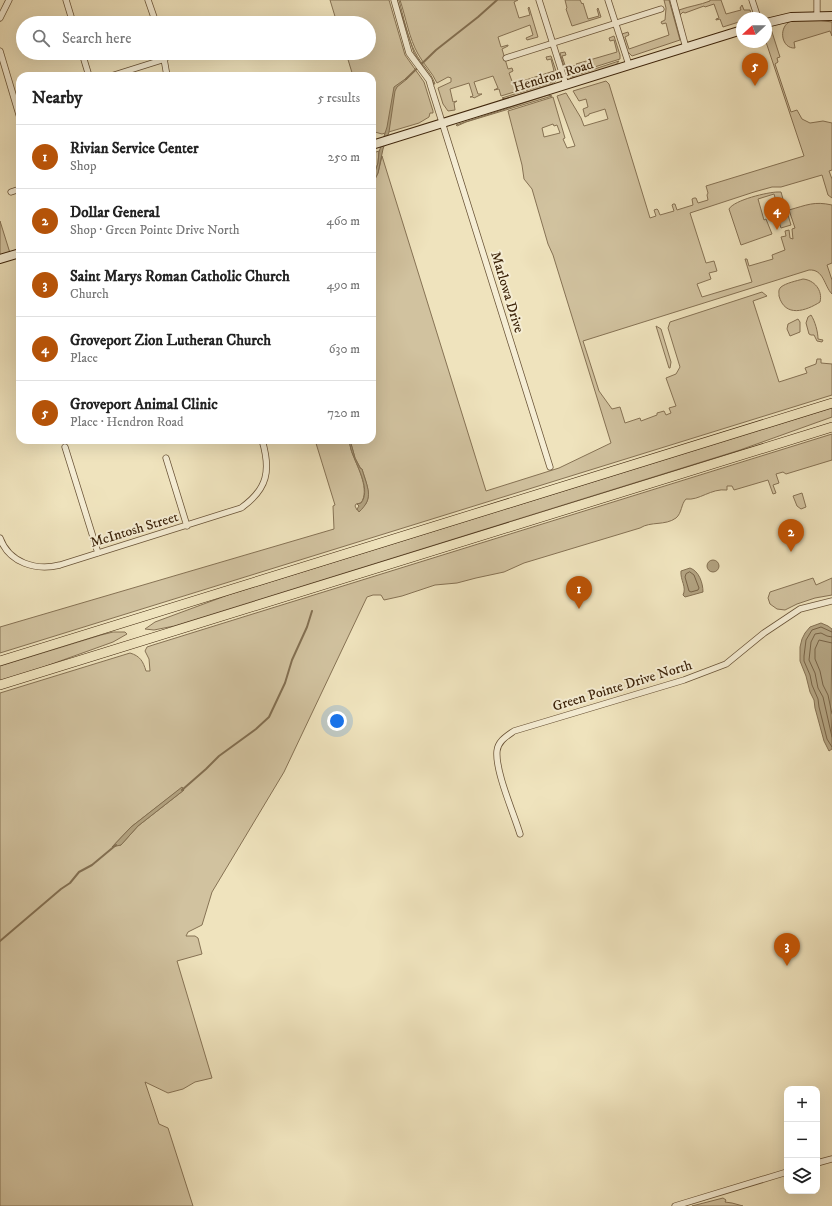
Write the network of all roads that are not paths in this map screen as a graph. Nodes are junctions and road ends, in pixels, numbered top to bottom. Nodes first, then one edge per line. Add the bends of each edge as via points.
1 (9, 0) edge
2 (66, 0) edge
3 (148, 0) edge
4 (394, 0) edge
5 (539, 0) edge
6 (608, 0) edge
7 (672, 0) edge
8 (752, 0) edge
9 (817, 0) edge
10 (661, 9) dead end
11 (756, 12) edge
12 (817, 15) junction
13 (71, 16) edge
14 (154, 16) edge
15 (832, 16) edge
16 (0, 18) edge
17 (772, 21) edge
18 (616, 24) junction
19 (736, 32) edge
20 (552, 43) junction
21 (686, 48) junction
22 (0, 51) edge
23 (506, 58) dead end
24 (84, 60) edge
25 (165, 60) joint
26 (629, 65) junction
27 (88, 72) edge
28 (124, 72) edge
29 (166, 72) edge
30 (566, 85) junction
31 (16, 98) edge
32 (443, 123) junction
33 (376, 144) edge
34 (16, 190) edge
35 (11, 192) dead end
36 (16, 254) edge
37 (0, 259) edge
38 (832, 403) edge
39 (832, 427) edge
40 (263, 444) edge
41 (65, 447) dead end
42 (166, 458) dead end
43 (550, 467) dead end
44 (187, 526) junction
45 (0, 538) edge
46 (98, 553) junction
47 (832, 601) edge
48 (0, 661) edge
49 (0, 685) edge
50 (520, 834) dead end
51 (832, 1159) edge
52 (820, 1162) edge
53 (784, 1173) edge
54 (675, 1206) edge

1 - 16 street
2 - 13 street
3 - 14 street
4 - 32 street, Marlowa Drive via 408,49 428,80
5 - 20 street
6 - 18 street
7 - 21 street
8 - 11 street
9 - 12 street
10 - 18 street
12 - 15 street
12 - 17 street via 792,16
18 - 20 street
18 - 26 street
19 - 21 street, Hendron Road
20 - 23 street
20 - 30 street
21 - 26 street, Hendron Road
22 - 31 street
24 - 27 street
25 - 28 street
25 - 29 street
26 - 30 street, Hendron Road
30 - 32 street, Hendron Road
32 - 33 street, Hendron Road
32 - 43 street, Marlowa Drive
34 - 35 street
36 - 37 street
38 - 48 main road
39 - 49 main road
40 - 44 street, McIntosh Street via 268,467 264,484 255,498 241,508
41 - 46 street
42 - 44 street
44 - 46 street, McIntosh Street
45 - 46 street, McIntosh Street via 10,554 26,565 58,566
47 - 50 street, Green Pointe Drive North via 800,609 764,633 726,664 684,680 514,731 503,738 497,750 498,768
51 - 52 street
53 - 54 street

